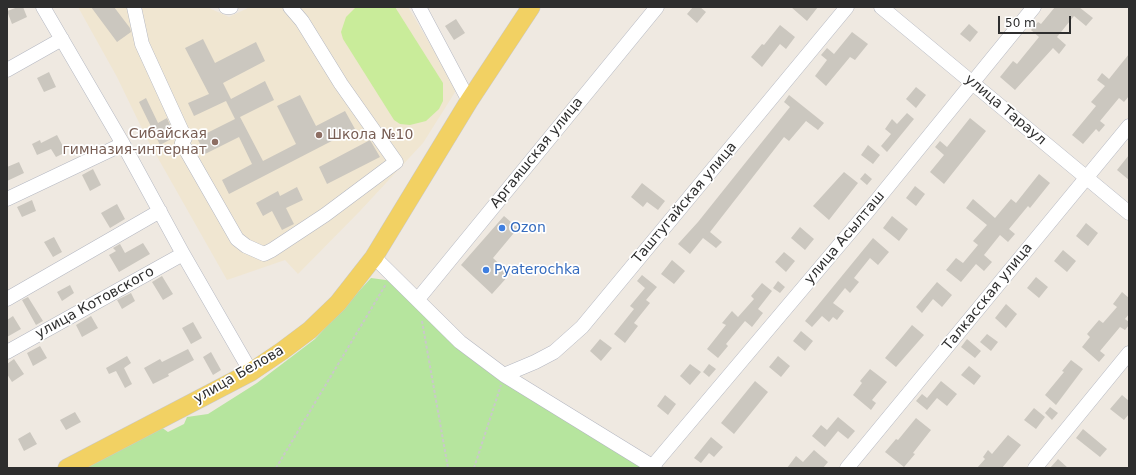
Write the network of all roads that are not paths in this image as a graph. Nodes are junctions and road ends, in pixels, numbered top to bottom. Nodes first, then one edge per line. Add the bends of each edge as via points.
1 (43, 7) edge
2 (134, 7) edge
3 (290, 7) edge
4 (419, 7) edge
5 (530, 7) edge
6 (657, 7) edge
7 (847, 7) edge
8 (881, 7) edge
9 (1034, 7) edge
10 (62, 39) junction
11 (7, 70) edge
12 (972, 83) junction
13 (469, 101) junction
14 (1129, 126) edge
15 (123, 144) junction
16 (1086, 177) junction
17 (7, 199) edge
18 (160, 211) junction
19 (1129, 213) edge
20 (183, 254) junction
21 (374, 257) junction
22 (7, 299) edge
23 (418, 299) junction
24 (7, 352) edge
25 (1129, 353) edge
26 (251, 372) junction
27 (504, 375) junction
28 (653, 467) edge
29 (67, 468) edge
30 (847, 468) edge
31 (1035, 468) edge

1 - 10 street
2 - 3 street via 142,44 185,138 182,143 237,239 264,254 325,215 396,162 341,84 302,21
4 - 13 street
5 - 13 main road, улица Белова
6 - 23 street, Аргаяшская улица
7 - 27 street, Таштугайская улица via 582,327 554,352
8 - 12 street, улица Тараул
9 - 12 street, улица Асылташ
10 - 11 street
10 - 15 street
12 - 16 street, улица Тараул
12 - 28 street, улица Асылташ via 868,212
13 - 21 main road, улица Белова
14 - 16 street, Талкасская улица
15 - 17 street
15 - 18 street
16 - 19 street, улица Тараул
16 - 30 street, Талкасская улица
18 - 20 street
18 - 22 street
20 - 24 street, улица Котовского
20 - 26 street
21 - 23 street
21 - 26 main road, улица Белова via 338,303 310,330
23 - 27 street via 460,342
25 - 31 street
26 - 29 main road, улица Белова
27 - 28 street

